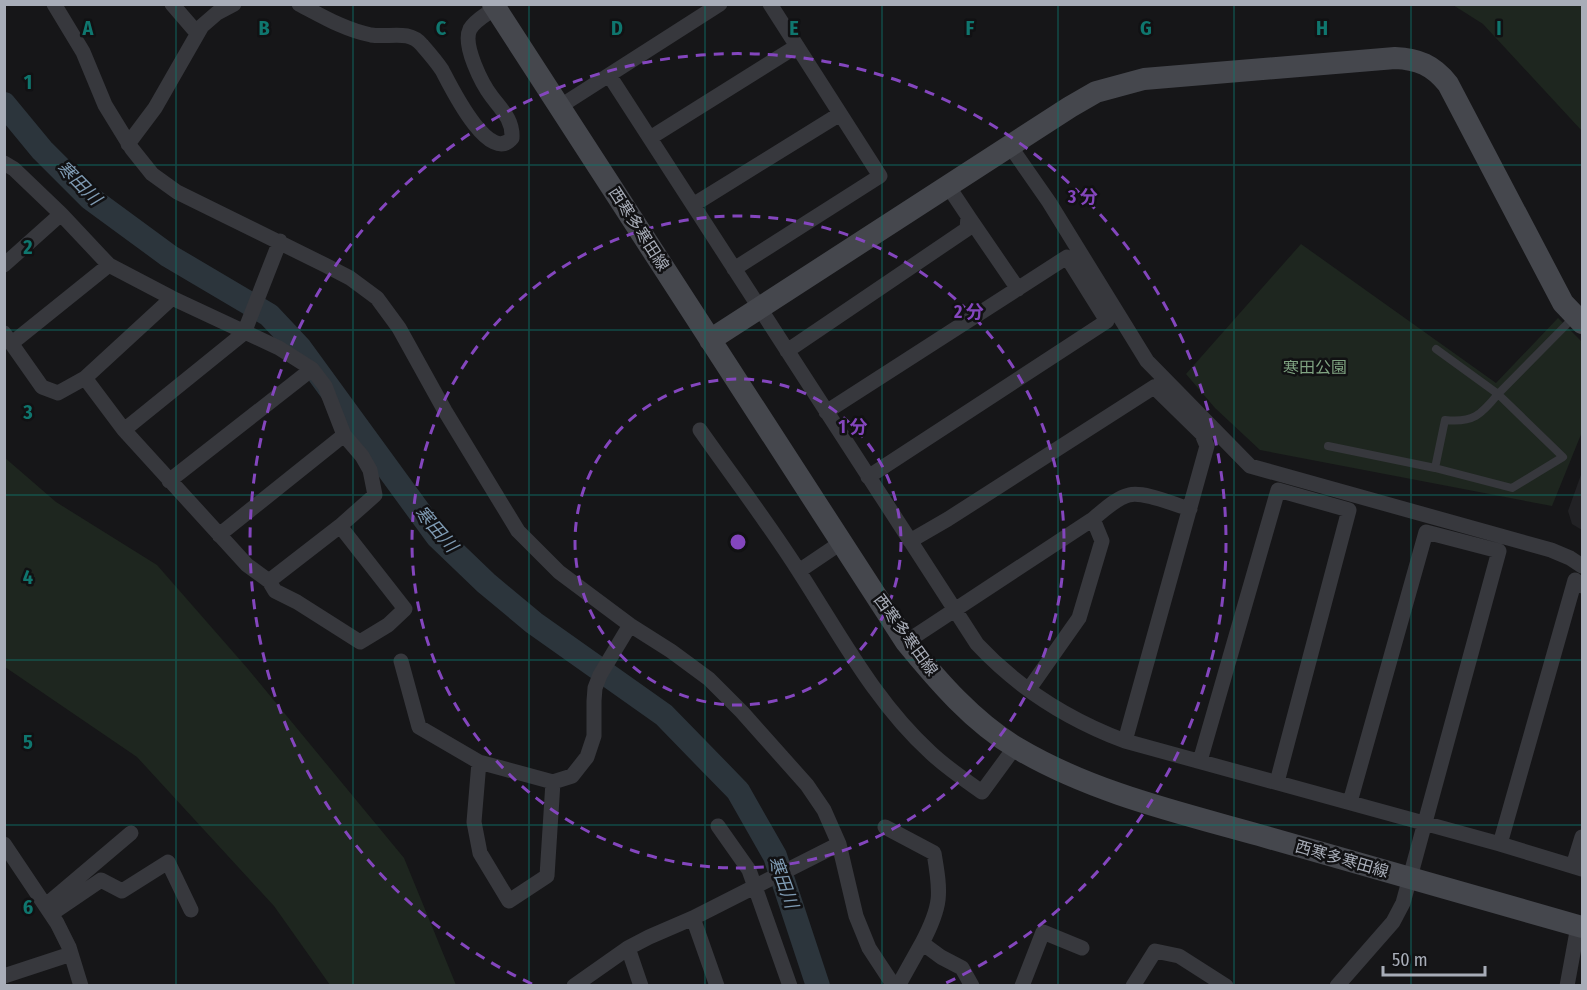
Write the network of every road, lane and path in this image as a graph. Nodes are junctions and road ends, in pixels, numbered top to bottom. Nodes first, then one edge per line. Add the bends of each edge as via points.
1 (54, 4) edge
2 (172, 4) edge
3 (234, 4) edge
4 (299, 4) edge
5 (720, 4) edge
6 (770, 4) edge
7 (494, 6) edge
8 (210, 10) edge
9 (197, 33) junction
10 (797, 46) junction
11 (609, 75) junction
12 (559, 107) junction
13 (840, 114) junction
14 (650, 138) junction
15 (128, 144) junction
16 (1010, 146) junction
17 (8, 170) edge
18 (948, 186) junction
19 (693, 205) junction
20 (61, 214) junction
21 (968, 216) junction
22 (280, 241) junction
23 (4, 265) edge
24 (109, 266) junction
25 (734, 269) junction
26 (1017, 289) junction
27 (172, 298) junction
28 (759, 308) junction
29 (1578, 320) edge
30 (244, 333) junction
31 (8, 338) edge
32 (710, 340) junction
33 (1436, 349) dead end
34 (787, 351) junction
35 (312, 369) junction
36 (85, 378) junction
37 (1498, 394) junction
38 (826, 412) junction
39 (124, 430) junction
40 (700, 430) dead end
41 (344, 435) junction
42 (1328, 446) dead end
43 (1435, 468) junction
44 (868, 477) junction
45 (169, 481) junction
46 (1190, 509) junction
47 (1093, 519) junction
48 (340, 526) junction
49 (219, 535) junction
50 (910, 541) junction
51 (842, 542) junction
52 (1582, 566) edge
53 (799, 571) junction
54 (269, 581) junction
55 (1582, 586) edge
56 (954, 609) junction
57 (630, 625) junction
58 (906, 642) junction
59 (401, 661) dead end
60 (1029, 689) junction
61 (1125, 741) junction
62 (1015, 747) junction
63 (1200, 761) junction
64 (479, 762) junction
65 (553, 782) junction
66 (1276, 782) junction
67 (1350, 802) junction
68 (1424, 824) junction
69 (718, 826) dead end
70 (885, 827) dead end
71 (131, 833) dead end
72 (1582, 837) edge
73 (4, 843) edge
74 (839, 844) junction
75 (1500, 844) junction
76 (1578, 868) edge
77 (1410, 878) junction
78 (756, 886) junction
79 (49, 910) junction
80 (190, 910) dead end
81 (693, 918) junction
82 (1580, 926) edge
83 (922, 943) junction
84 (628, 948) junction
85 (1082, 948) dead end
86 (71, 954) junction
87 (4, 976) edge
88 (81, 986) edge
89 (574, 986) edge
90 (641, 986) edge
91 (717, 986) edge
92 (790, 986) edge
93 (896, 986) edge
94 (972, 986) edge
95 (1022, 986) edge
96 (1133, 986) edge
97 (1226, 986) edge
98 (1336, 986) edge
99 (1567, 986) edge

1 - 15 street via 83,52 105,105
2 - 9 street
3 - 8 street
4 - 7 street via 352,30 416,39 438,65 470,118 491,141 501,144 512,138 510,122 487,90 473,62 468,39 473,25
5 - 11 street
6 - 10 street
7 - 12 main road, 西寒多寒田線
8 - 9 street
9 - 15 street via 156,108
10 - 13 street
10 - 14 street
11 - 12 street
11 - 14 street
12 - 32 main road, 西寒多寒田線
13 - 19 street
13 - 25 street via 880,176
14 - 19 street
15 - 22 street via 144,166 177,192
16 - 18 main road
16 - 29 main road via 1096,92 1144,79 1395,58 1422,62 1448,84 1563,303
16 - 52 street via 1147,361 1251,466 1551,550
17 - 20 street
18 - 21 street
18 - 28 main road
19 - 25 street
20 - 23 street
20 - 24 street
21 - 26 street
21 - 34 street via 967,229
22 - 30 street
22 - 57 street via 350,278 377,298 399,328 518,531 559,572
24 - 27 street
24 - 31 street
25 - 28 street
26 - 38 street
26 - 44 street via 1067,257 1107,321
27 - 30 street
27 - 36 street
28 - 32 main road
28 - 34 street
29 - 37 lane
30 - 35 street via 279,348
30 - 39 street
31 - 36 street via 42,387 58,393
32 - 51 main road, 西寒多寒田線
33 - 37 lane
34 - 38 street
35 - 41 street via 325,386
35 - 45 street
36 - 39 street
37 - 43 lane via 1473,419 1445,420
37 - 43 lane via 1563,457 1512,488
38 - 44 street
39 - 45 street
40 - 53 street
41 - 48 street via 370,470 375,495
41 - 49 street
42 - 43 lane
44 - 50 street
45 - 49 street
46 - 47 street via 1131,494
46 - 50 street via 1208,446 1202,434 1155,387
46 - 61 street
47 - 56 street
47 - 60 street via 1102,541 1079,618
48 - 54 street
48 - 54 street via 405,609 388,625 360,642 275,591
49 - 54 street via 247,565
50 - 56 street
51 - 53 street
51 - 58 main road, 西寒多寒田線
53 - 62 street via 879,695 932,754 982,792
55 - 75 street via 1575,580
56 - 58 street
56 - 60 street via 977,644 1011,678
57 - 65 street via 595,688 594,736 587,757 572,776
57 - 74 street via 709,679 742,711 807,785 824,810
58 - 62 main road, 西寒多寒田線 via 936,679
59 - 64 street via 419,727
60 - 61 street via 1076,721
61 - 63 street
62 - 77 main road, 西寒多寒田線 via 1055,769 1136,800
63 - 66 street
63 - 66 street via 1278,490 1349,510
64 - 65 street
64 - 65 street via 474,822 480,853 509,901 547,876
66 - 67 street
67 - 68 street
67 - 68 street via 1426,532 1499,551
68 - 75 street
68 - 77 street
69 - 78 street
70 - 83 street via 934,853 940,890 934,920
71 - 79 street
72 - 76 street
73 - 79 street
74 - 78 street
74 - 93 street via 868,948
75 - 76 street
77 - 82 main road, 西寒多寒田線
77 - 98 street via 1393,922
78 - 81 street
78 - 92 street
79 - 80 street via 101,880 122,891 168,862
79 - 86 street
81 - 84 street
81 - 91 street
82 - 99 street
83 - 93 street
83 - 94 street via 962,968
84 - 89 street
84 - 90 street
85 - 95 street via 1043,933
86 - 87 street
86 - 88 street
96 - 97 street via 1155,951 1179,956

